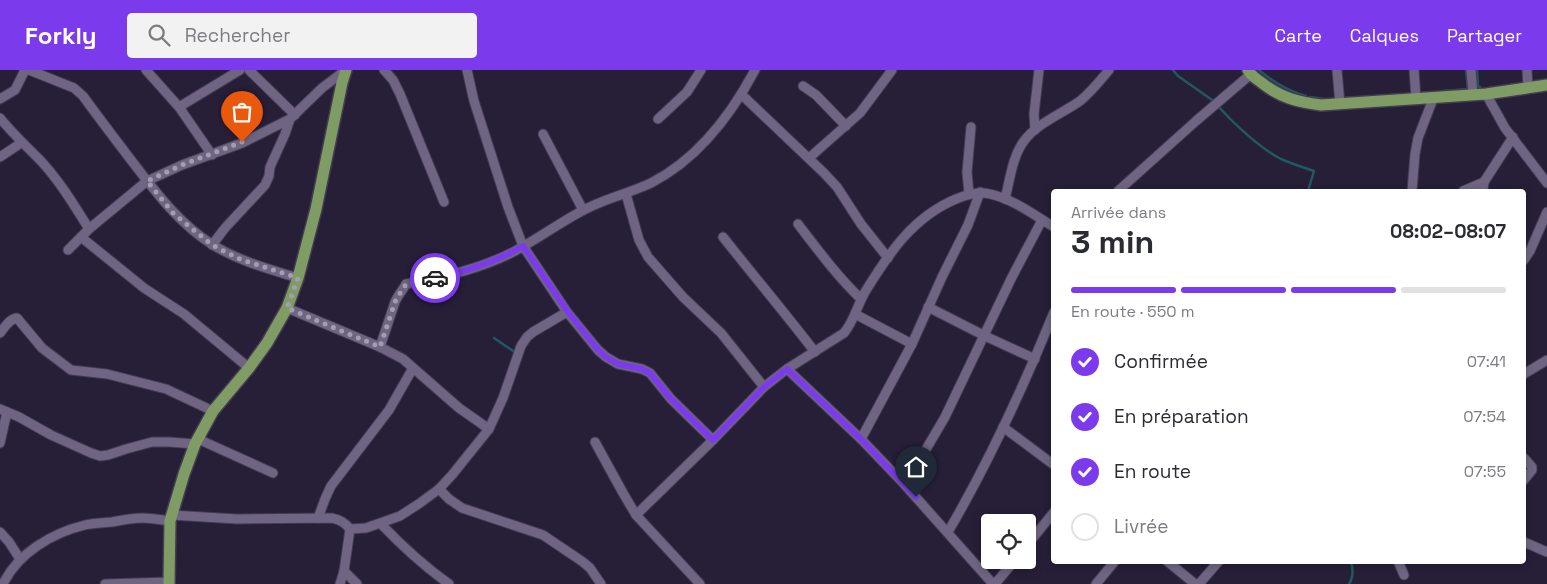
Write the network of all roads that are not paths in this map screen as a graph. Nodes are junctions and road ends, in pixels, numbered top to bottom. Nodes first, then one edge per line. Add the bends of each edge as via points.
1 (25, 70) edge
2 (30, 70) edge
3 (146, 70) edge
4 (240, 70) edge
5 (249, 70) edge
6 (346, 70) edge
7 (384, 70) edge
8 (466, 70) edge
9 (700, 70) edge
10 (755, 70) edge
11 (892, 70) edge
12 (1039, 70) edge
13 (1109, 70) edge
14 (1337, 70) edge
15 (1414, 70) edge
16 (1471, 70) edge
17 (1527, 70) edge
18 (1249, 72) edge
19 (803, 86) dead end
20 (1547, 86) edge
21 (1528, 88) junction
22 (1486, 94) junction
23 (742, 95) junction
24 (1473, 95) junction
25 (0, 99) edge
26 (1416, 99) junction
27 (1433, 99) junction
28 (1340, 104) junction
29 (180, 107) junction
30 (293, 117) junction
31 (0, 118) edge
32 (658, 119) dead end
33 (846, 126) junction
34 (971, 127) dead end
35 (1035, 130) junction
36 (543, 134) dead end
37 (1513, 137) junction
38 (21, 143) junction
39 (212, 155) junction
40 (0, 157) edge
41 (809, 158) junction
42 (147, 181) junction
43 (1547, 183) edge
44 (1484, 187) edge
45 (1120, 189) edge
46 (1412, 189) edge
47 (980, 192) junction
48 (626, 194) junction
49 (969, 194) junction
50 (1005, 199) junction
51 (444, 202) dead end
52 (583, 210) junction
53 (1547, 212) edge
54 (1042, 220) junction
55 (798, 224) dead end
56 (1051, 225) edge
57 (89, 229) junction
58 (81, 237) junction
59 (723, 237) dead end
60 (212, 245) junction
61 (523, 246) junction
62 (68, 250) dead end
63 (1526, 257) edge
64 (888, 258) junction
65 (298, 278) junction
66 (861, 299) junction
67 (928, 306) junction
68 (287, 308) junction
69 (568, 312) junction
70 (855, 314) junction
71 (1051, 319) edge
72 (0, 334) edge
73 (985, 336) junction
74 (912, 344) junction
75 (380, 347) junction
76 (815, 352) junction
77 (1035, 359) junction
78 (1547, 360) edge
79 (249, 368) junction
80 (413, 368) junction
81 (787, 369) junction
82 (1526, 373) edge
83 (764, 387) junction
84 (3, 411) edge
85 (213, 411) junction
86 (1003, 426) junction
87 (490, 429) junction
88 (861, 439) junction
89 (713, 440) junction
90 (197, 441) junction
91 (595, 442) dead end
92 (0, 443) edge
93 (1526, 460) edge
94 (1051, 463) edge
95 (273, 473) dead end
96 (1526, 478) edge
97 (905, 485) junction
98 (439, 489) junction
99 (636, 514) junction
100 (1051, 516) edge
101 (170, 518) junction
102 (318, 518) junction
103 (381, 524) junction
104 (350, 529) junction
105 (0, 532) edge
106 (948, 532) junction
107 (1036, 534) edge
108 (1526, 543) edge
109 (1547, 552) edge
110 (20, 559) junction
111 (1112, 564) edge
112 (1171, 564) edge
113 (1217, 564) edge
114 (1399, 564) edge
115 (1006, 569) edge
116 (344, 571) junction
117 (1404, 575) dead end
118 (169, 583) edge
119 (598, 583) edge
120 (3, 584) edge
121 (104, 584) edge
122 (340, 584) edge
123 (357, 584) edge
124 (449, 584) edge
125 (700, 584) edge
126 (994, 584) edge
127 (1096, 584) edge
128 (1195, 584) edge
129 (1199, 584) edge

1 - 25 street via 15,90
2 - 42 street via 74,88 83,96
3 - 29 street
4 - 29 street
5 - 30 street
6 - 30 street
6 - 65 main road
7 - 51 street via 400,94
8 - 61 street
9 - 32 street via 687,92
10 - 23 street
11 - 33 street via 860,113
12 - 35 street
13 - 35 street via 1081,100
14 - 28 street
15 - 26 street
16 - 24 street
17 - 21 street
18 - 28 main road via 1282,96 1321,105
18 - 45 street
19 - 33 street
20 - 21 main road
21 - 22 main road
22 - 24 main road
22 - 37 street
23 - 41 street
23 - 48 street via 713,134 681,165
24 - 27 main road
26 - 27 main road
26 - 28 main road
27 - 46 street via 1418,138
29 - 39 street
30 - 39 street
30 - 60 street via 270,167 265,186
31 - 38 street
33 - 41 street
34 - 49 street via 967,172
35 - 50 street via 1018,149
36 - 52 street
37 - 43 street
37 - 44 street
38 - 40 street
38 - 57 street via 57,181
39 - 42 street
41 - 64 street via 837,187
42 - 57 street
42 - 60 street via 173,213
47 - 49 street
47 - 50 street
47 - 67 street via 968,225
48 - 52 street
48 - 83 street via 638,240 648,257 720,333
49 - 64 street via 928,214
50 - 54 street
52 - 61 street
53 - 63 street
54 - 56 street
54 - 73 street
55 - 66 street
57 - 58 street
58 - 62 street
58 - 79 street via 144,288 184,314
59 - 76 street
60 - 65 street via 242,260
61 - 69 street
61 - 75 street via 465,271 406,284 395,302
64 - 66 street
65 - 68 main road
66 - 70 street
67 - 73 street
67 - 74 street
68 - 75 street
68 - 79 main road
69 - 87 street via 533,332 521,346
69 - 89 street via 606,357 650,373
70 - 74 street
70 - 76 street via 844,333
71 - 77 street
72 - 85 street via 16,318 42,348 71,370 107,374 166,389
73 - 77 street
73 - 97 street via 946,417
74 - 88 street
75 - 80 street
76 - 81 street
77 - 86 street
78 - 82 street
79 - 85 main road
80 - 87 street via 459,408
80 - 102 street via 389,410 331,486
81 - 83 street
81 - 88 street
83 - 89 street
84 - 90 street via 100,456 152,442
84 - 92 street
85 - 90 main road
86 - 94 street
86 - 106 street
87 - 98 street
88 - 97 street
89 - 99 street
90 - 95 street
90 - 101 main road
91 - 99 street
93 - 96 street via 1532,470
97 - 106 street
98 - 103 street via 400,516
98 - 119 street via 462,508 543,535 590,568
99 - 125 street
100 - 107 street
101 - 102 street
101 - 110 street via 86,525 46,541
101 - 118 main road
102 - 104 street via 339,519
103 - 104 street
103 - 124 street via 422,564
104 - 116 street
105 - 110 street
106 - 126 street
108 - 109 street
110 - 120 street
111 - 127 street
112 - 128 street
113 - 129 street
114 - 117 street
115 - 126 street
116 - 122 street
116 - 123 street
118 - 121 street

